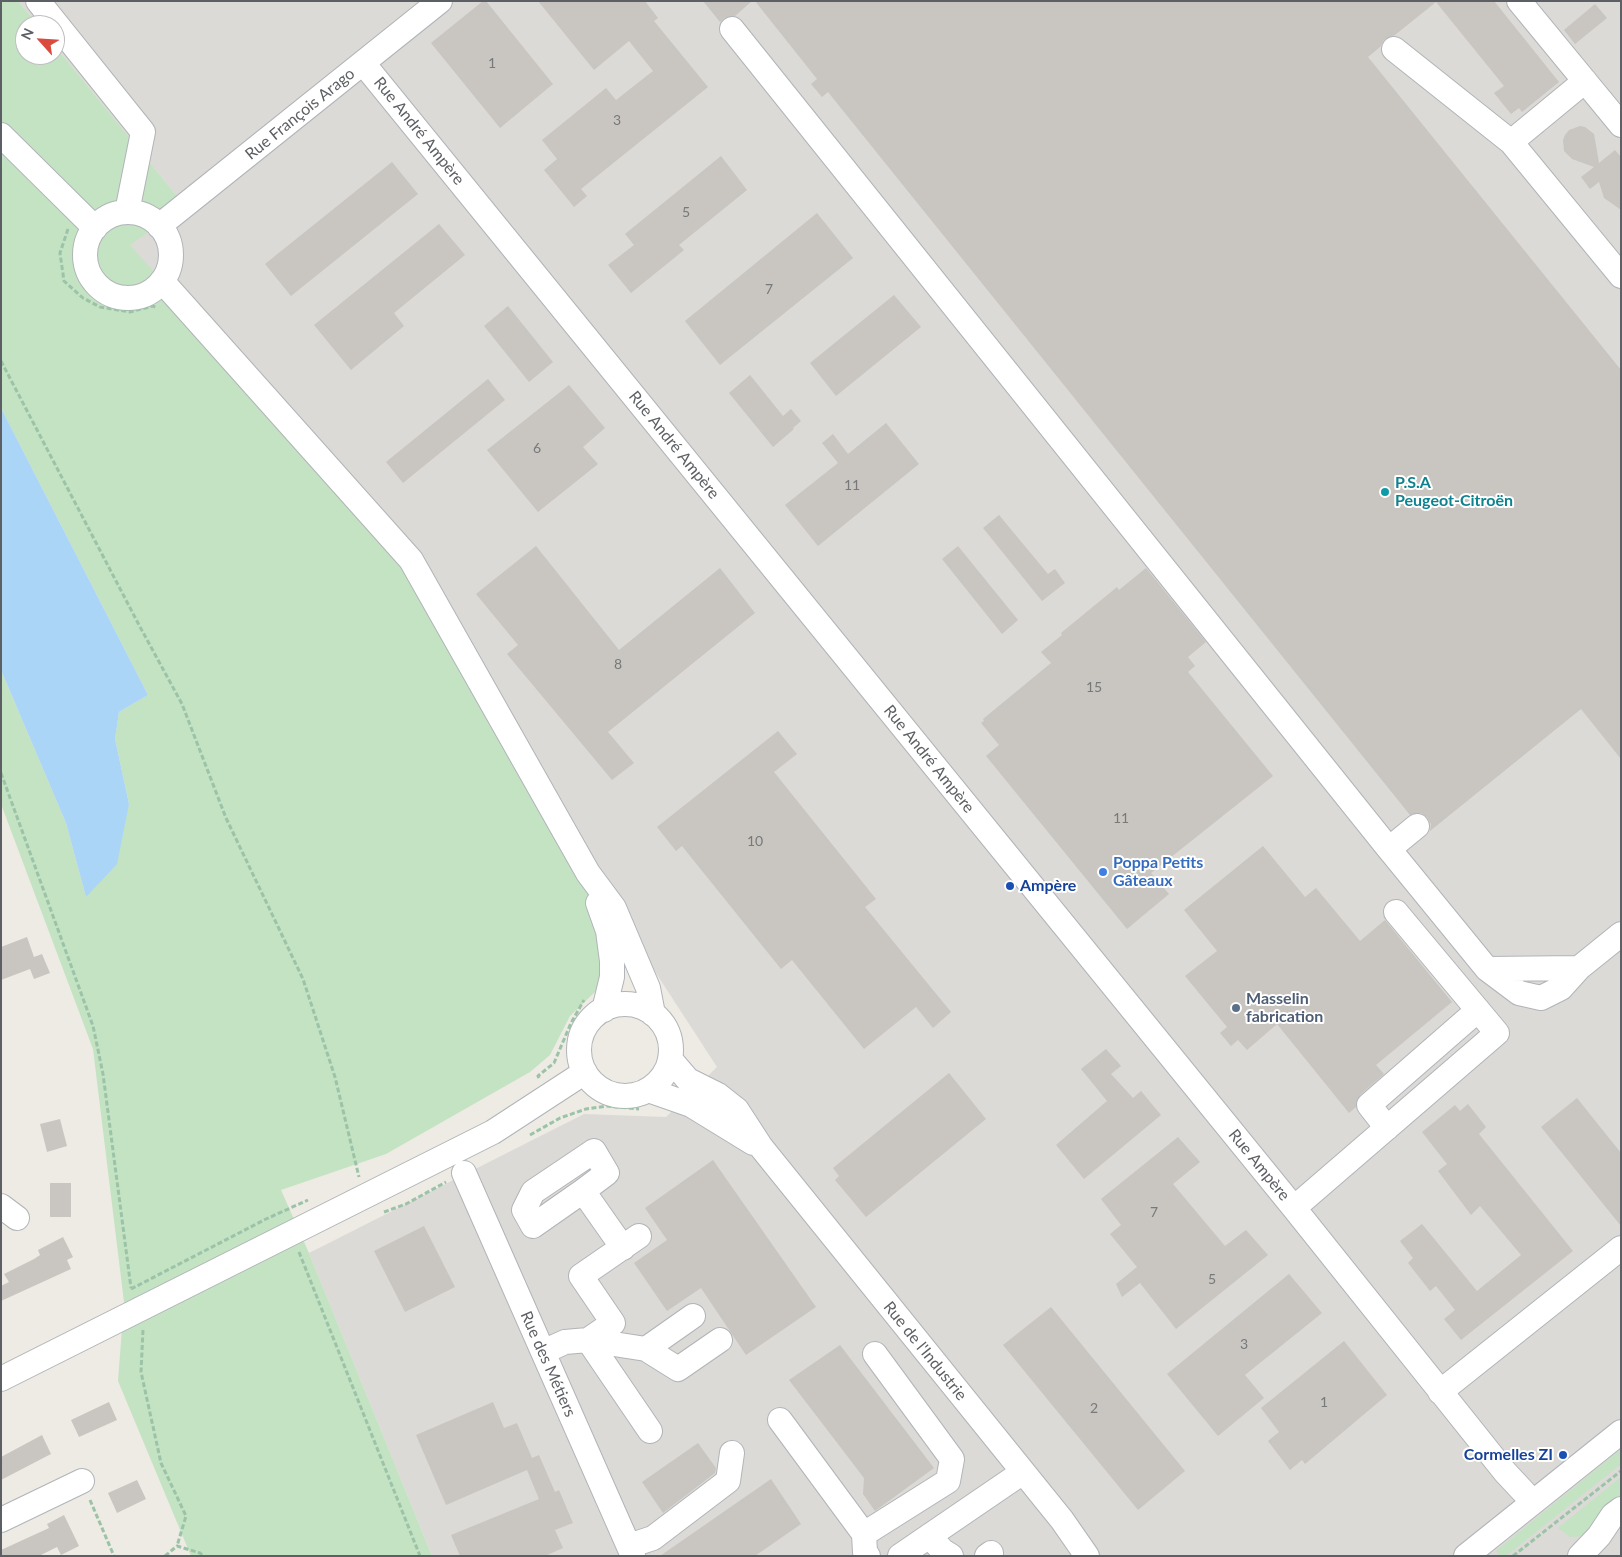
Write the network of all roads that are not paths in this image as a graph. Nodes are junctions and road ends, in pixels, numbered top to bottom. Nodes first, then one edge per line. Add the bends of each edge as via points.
1 (38, 1) edge
2 (440, 1) edge
3 (1519, 1) edge
4 (732, 29) dead end
5 (1394, 48) dead end
6 (363, 63) junction
7 (1584, 81) junction
8 (1621, 126) edge
9 (1, 135) edge
10 (1511, 142) junction
11 (127, 212) junction
12 (160, 226) junction
13 (95, 228) junction
14 (1621, 276) edge
15 (162, 281) junction
16 (1417, 826) dead end
17 (984, 827) joint
18 (1389, 848) junction
19 (588, 873) junction
20 (1396, 912) dead end
21 (1621, 934) edge
22 (596, 1002) junction
23 (653, 1014) junction
24 (670, 1059) junction
25 (585, 1072) junction
26 (648, 1099) junction
27 (761, 1147) junction
28 (464, 1173) dead end
29 (583, 1191) dead end
30 (1294, 1208) junction
31 (1621, 1248) edge
32 (693, 1316) dead end
33 (588, 1340) junction
34 (720, 1340) dead end
35 (646, 1349) junction
36 (543, 1352) junction
37 (875, 1354) dead end
38 (1, 1379) edge
39 (1440, 1392) junction
40 (780, 1420) dead end
41 (650, 1431) dead end
42 (1621, 1432) edge
43 (732, 1454) dead end
44 (1023, 1472) junction
45 (82, 1481) road end
46 (1533, 1502) junction
47 (1621, 1509) edge
48 (1, 1520) edge
49 (929, 1536) junction
50 (866, 1545) edge
51 (631, 1551) edge
52 (900, 1556) edge
53 (952, 1556) edge
54 (1086, 1556) edge
55 (1466, 1556) edge
56 (1580, 1556) edge

1 - 11 street via 143,132
2 - 6 street, Rue François Arago
3 - 7 street
4 - 18 street
5 - 10 street
6 - 12 street, Rue François Arago
6 - 17 street, Rue André Ampère
7 - 8 street
7 - 10 street
9 - 13 street
10 - 14 street
11 - 12 street via 139,213
11 - 13 street via 115,214
12 - 15 street via 166,234 171,253
13 - 15 street via 86,250 86,262 90,274 106,292 124,297 142,296
15 - 19 street via 411,560
16 - 18 street
17 - 30 street, Rue Ampère
18 - 21 street via 1488,969 1579,968
19 - 22 street via 608,931 612,961 612,977
19 - 23 street via 614,908 631,944 648,988
20 - 30 street via 1478,1010 1369,1104 1387,1128
22 - 23 street via 632,1005
22 - 25 street via 579,1053
23 - 24 street via 669,1037
24 - 26 street
24 - 27 street, Rue de l'Industrie via 688,1080 728,1101
25 - 26 street via 600,1088 615,1095
25 - 38 street via 493,1132
26 - 27 street, Rue de l'Industrie via 691,1105
27 - 44 street, Rue de l'Industrie
28 - 36 street, Rue des Métiers
29 - 33 street via 631,1242 581,1276 613,1323
30 - 39 street, Rue Ampère
31 - 39 street
32 - 35 street
33 - 35 street
33 - 36 street via 565,1342
33 - 41 street
34 - 35 street via 678,1369
36 - 51 street, Rue des Métiers
37 - 50 street via 952,1459 948,1481
39 - 46 street, Rue Ampère
40 - 50 street
42 - 46 street
43 - 51 street via 728,1481
44 - 49 street
44 - 54 street, Rue de l'Industrie
45 - 48 street
46 - 55 street
47 - 56 street
49 - 52 street
49 - 53 street

